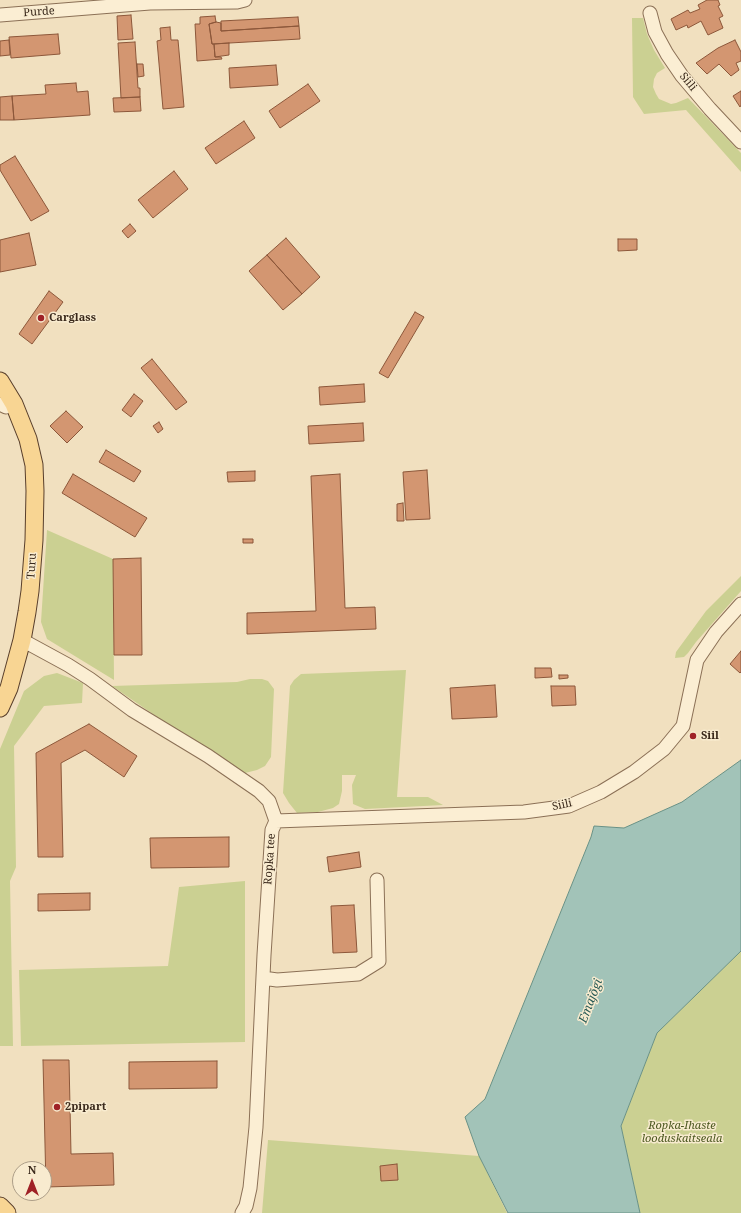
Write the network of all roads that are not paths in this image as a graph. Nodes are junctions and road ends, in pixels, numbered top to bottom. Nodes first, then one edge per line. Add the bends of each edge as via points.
1 (245, 0) edge
2 (650, 13) dead end
3 (0, 15) edge
4 (741, 142) edge
5 (0, 381) edge
6 (2, 403) edge
7 (21, 423) junction
8 (741, 604) edge
9 (22, 640) junction
10 (0, 708) edge
11 (276, 821) junction
12 (377, 880) dead end
13 (263, 978) junction
14 (0, 1206) edge
15 (7, 1213) edge
16 (242, 1213) edge

1 - 3 street, Purde via 150,3
2 - 4 street, Siili via 666,54 710,109
5 - 7 main road, Turu via 14,404
6 - 7 main road, Turu
7 - 9 main road, Turu via 34,465 35,491 30,591
8 - 11 street, Siili via 716,632 697,660 683,726 664,749 634,772 601,792 569,806 524,812
9 - 10 main road, Turu
9 - 11 street, Ropka tee via 90,679 132,710 208,756 259,791 269,801
11 - 13 street, Ropka tee via 272,830
12 - 13 street via 379,961 358,974 277,980
13 - 16 street, Ropka tee via 256,1126 250,1188
14 - 15 main road

